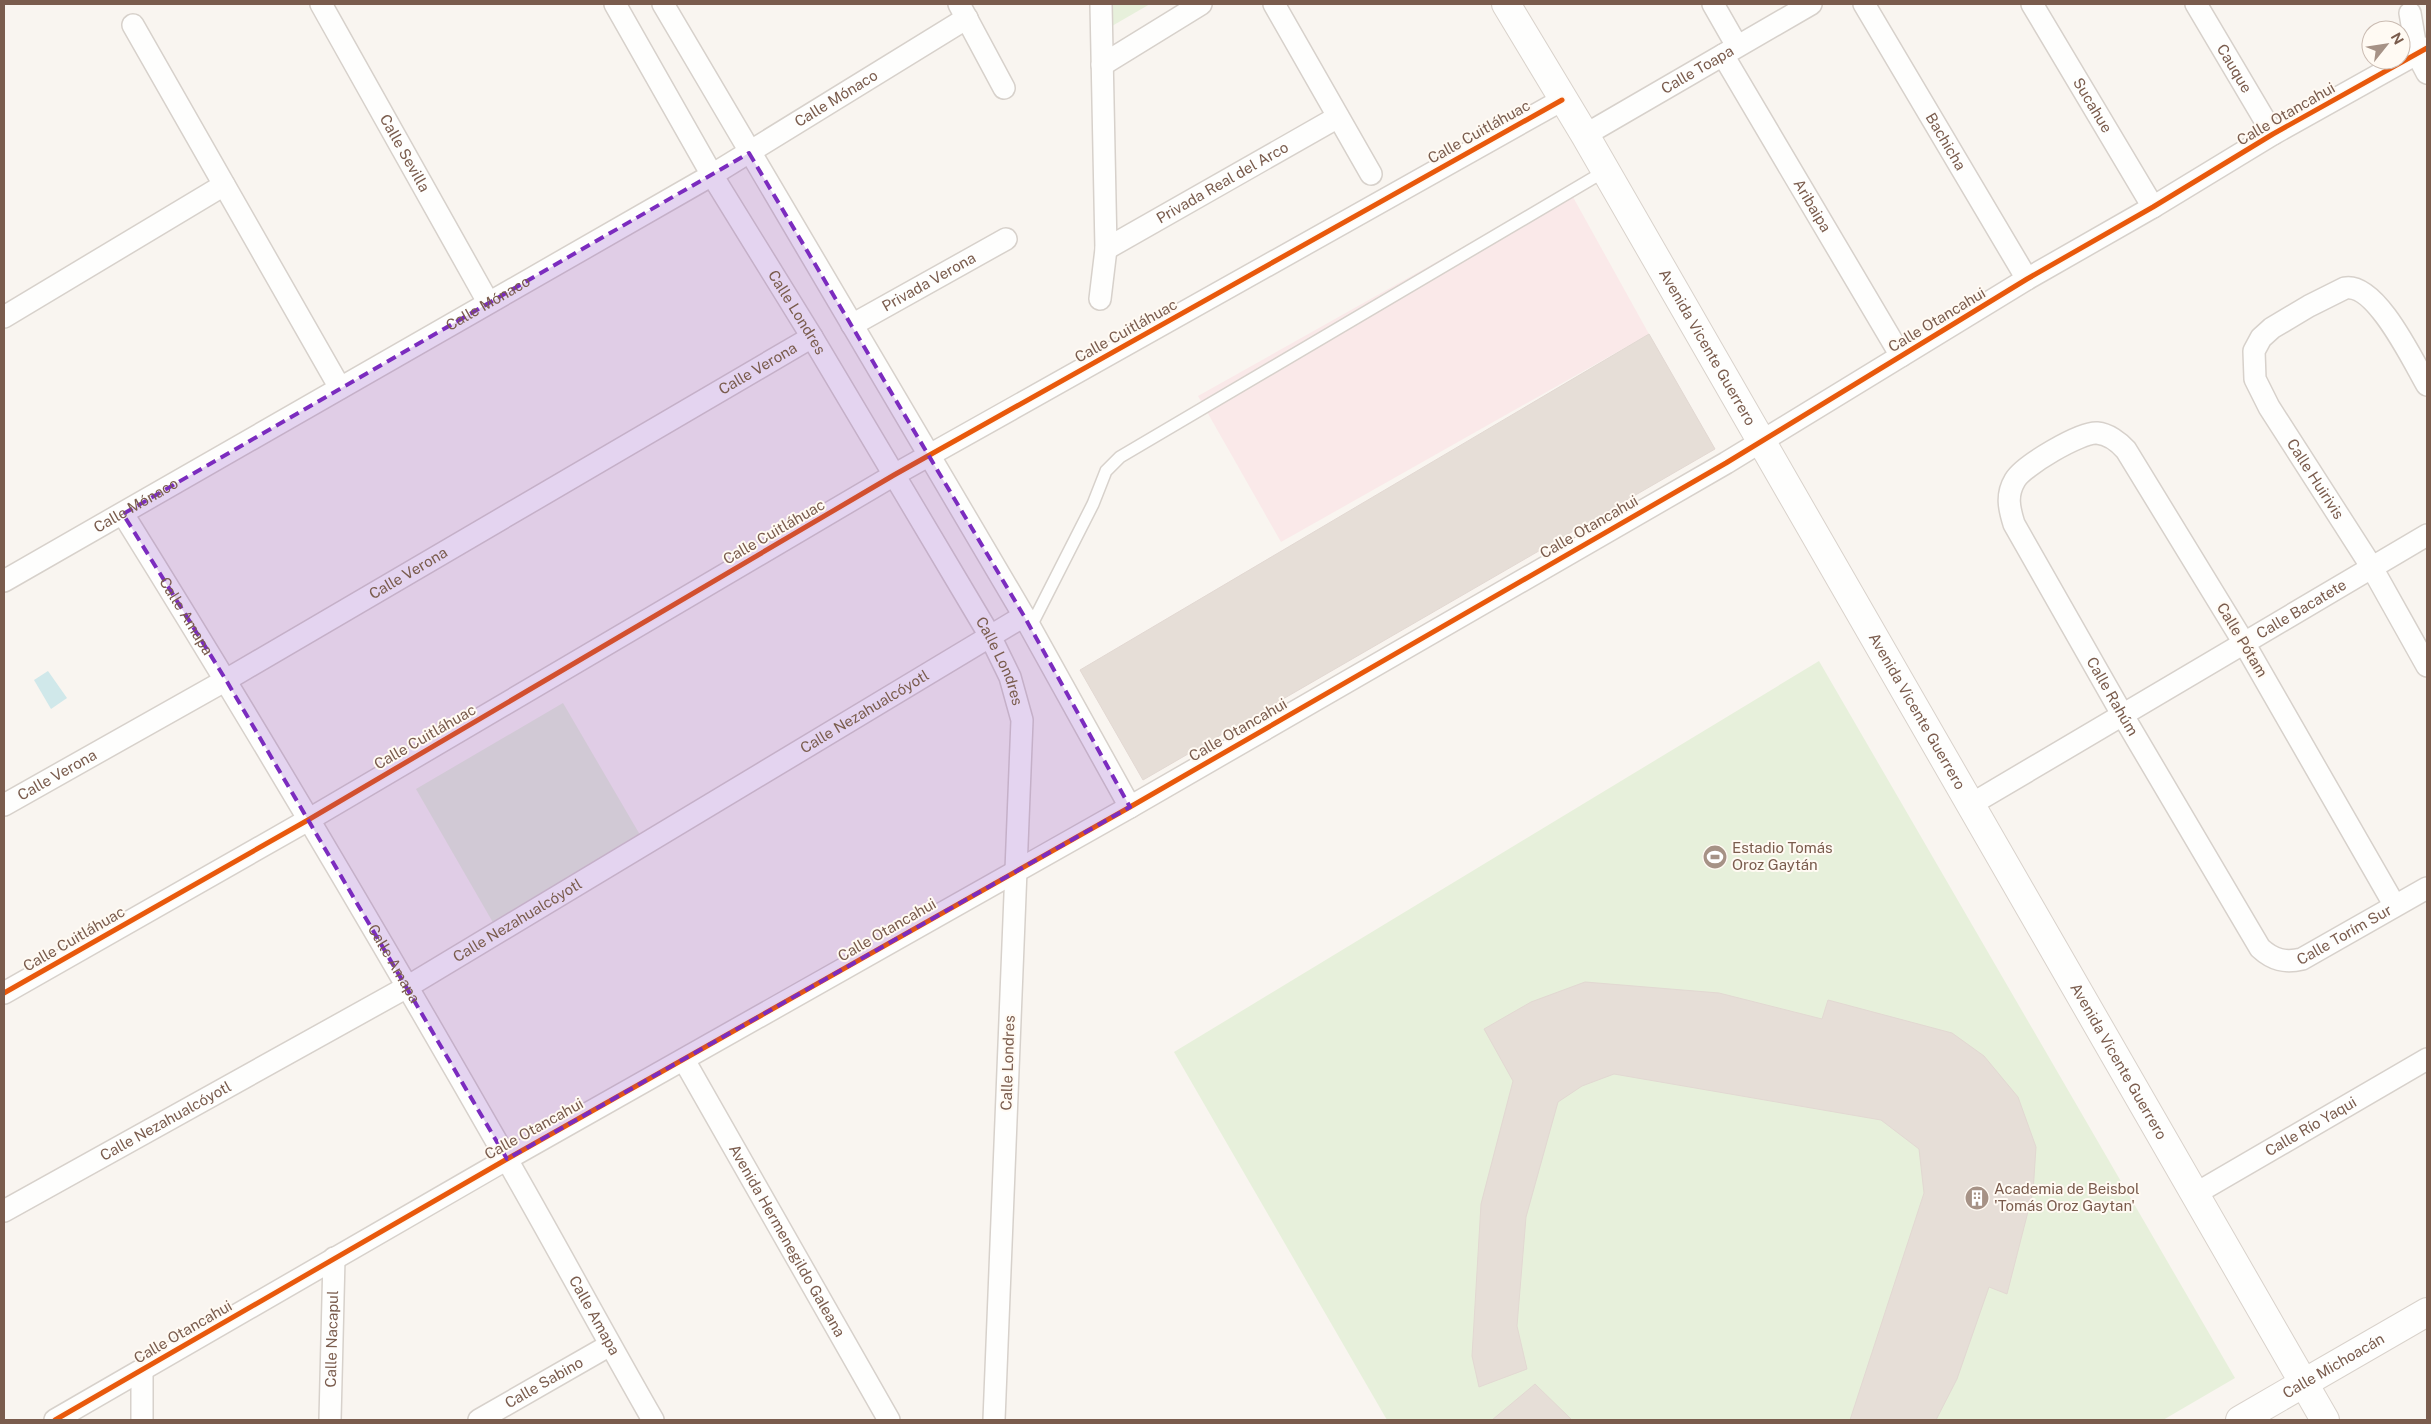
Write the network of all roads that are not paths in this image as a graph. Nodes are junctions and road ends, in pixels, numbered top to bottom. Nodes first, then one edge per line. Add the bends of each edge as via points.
1 (321, 4) edge
2 (616, 4) edge
3 (663, 4) edge
4 (1101, 4) edge
5 (1201, 4) edge
6 (1274, 4) edge
7 (1506, 4) edge
8 (1713, 4) edge
9 (1811, 4) edge
10 (1864, 4) edge
11 (2032, 4) edge
12 (2196, 4) edge
13 (2407, 9) edge
14 (963, 11) edge
15 (133, 25) dead end
16 (2427, 32) edge
17 (1730, 50) junction
18 (2422, 51) edge
19 (1102, 65) junction
20 (2427, 73) edge
21 (1004, 88) dead end
22 (1562, 100) junction
23 (1338, 117) junction
24 (2273, 134) junction
25 (1585, 135) junction
26 (750, 153) junction
27 (1605, 171) junction
28 (1371, 174) dead end
29 (712, 175) junction
30 (224, 185) junction
31 (2153, 207) junction
32 (1006, 239) dead end
33 (1106, 250) junction
34 (2027, 279) junction
35 (1100, 298) dead end
36 (488, 302) junction
37 (4, 317) edge
38 (852, 325) junction
39 (812, 337) junction
40 (1901, 356) junction
41 (2427, 385) edge
42 (340, 388) junction
43 (1761, 441) junction
44 (2051, 451) joint
45 (930, 456) junction
46 (894, 476) junction
47 (123, 514) junction
48 (2427, 535) edge
49 (2371, 566) junction
50 (4, 581) edge
51 (1027, 622) junction
52 (990, 636) junction
53 (2244, 643) junction
54 (2427, 666) edge
55 (226, 680) junction
56 (2122, 714) junction
57 (1970, 805) junction
58 (4, 806) edge
59 (1130, 807) junction
60 (308, 820) junction
61 (1016, 870) junction
62 (2427, 888) edge
63 (2395, 906) junction
64 (2260, 948) joint
65 (407, 987) junction
66 (4, 993) edge
67 (2427, 1059) edge
68 (684, 1060) junction
69 (507, 1158) junction
70 (2195, 1194) junction
71 (4, 1211) edge
72 (334, 1258) junction
73 (2427, 1312) edge
74 (610, 1345) junction
75 (142, 1370) junction
76 (2305, 1383) junction
77 (515, 1410) edge
78 (55, 1420) edge
79 (142, 1420) edge
80 (330, 1420) edge
81 (479, 1420) edge
82 (653, 1420) edge
83 (889, 1420) edge
84 (994, 1420) edge
85 (2240, 1420) edge
86 (2325, 1420) edge

1 - 36 street, Calle Sevilla
2 - 29 street, Calle Londres
3 - 26 street
4 - 19 street
5 - 19 street
6 - 23 street
7 - 22 main road, Avenida Vicente Guerrero
8 - 17 street, Aribaipa
9 - 17 street, Calle Toapa
10 - 34 street, Bachicha
11 - 31 street, Sucahue
12 - 24 street, Cauque
13 - 16 street
13 - 18 street
14 - 21 street
14 - 26 street, Calle Mónaco
15 - 30 street
17 - 25 street, Calle Toapa
17 - 40 street, Aribaipa
18 - 20 street
18 - 24 street, Calle Otancahui
19 - 33 street
22 - 25 main road, Avenida Vicente Guerrero
22 - 45 street, Calle Cuitláhuac
23 - 28 street
23 - 33 street, Privada Real del Arco
24 - 31 street, Calle Otancahui
25 - 27 main road, Avenida Vicente Guerrero
26 - 29 street, Calle Mónaco
26 - 38 street
27 - 43 main road, Avenida Vicente Guerrero
27 - 51 lane via 1120,456 1106,472 1093,504
29 - 36 street, Calle Mónaco
29 - 39 street, Calle Londres
30 - 37 street
30 - 42 street
31 - 34 street, Calle Otancahui
32 - 38 street, Privada Verona
33 - 35 street
34 - 40 street, Calle Otancahui
36 - 42 street, Calle Mónaco
38 - 45 street
39 - 46 street, Calle Londres
39 - 55 street, Calle Verona
40 - 43 street, Calle Otancahui
41 - 49 street, Calle Huirivis via 2383,312 2362,290 2352,287 2344,288 2272,328 2254,351 2255,379 2269,406
42 - 47 street, Calle Mónaco
43 - 57 main road, Avenida Vicente Guerrero
43 - 59 street, Calle Otancahui
44 - 53 street, Calle Pótam via 2091,433 2100,433 2120,443
44 - 56 street, Calle Rahúm via 2016,478 2008,504 2010,512
45 - 46 street, Calle Cuitláhuac
45 - 51 street
46 - 52 street, Calle Londres
46 - 60 street, Calle Cuitláhuac
47 - 50 street, Calle Mónaco
47 - 55 street, Calle Amapa
48 - 49 street, Calle Bacatete
49 - 53 street, Calle Bacatete
49 - 54 street, Calle Huirivis
51 - 52 street, Calle Nezahualcóyotl
51 - 59 street
52 - 61 street, Calle Londres via 1010,677 1022,720
52 - 65 street, Calle Nezahualcóyotl
53 - 56 street, Calle Bacatete
53 - 63 street, Calle Pótam
55 - 58 street, Calle Verona
55 - 60 street, Calle Amapa
56 - 57 street, Calle Bacatete
56 - 64 street, Calle Rahúm
57 - 70 main road, Avenida Vicente Guerrero
59 - 61 street, Calle Otancahui
60 - 65 street, Calle Amapa
60 - 66 street, Calle Cuitláhuac
61 - 68 street, Calle Otancahui
61 - 84 street, Calle Londres
62 - 63 street, Calle Torím Sur
63 - 64 street, Calle Torím Sur via 2302,959 2280,961
65 - 69 street, Calle Amapa
65 - 71 street, Calle Nezahualcóyotl
67 - 70 street, Calle Río Yaqui
68 - 69 street, Calle Otancahui
68 - 83 street, Avenida Hermenegildo Galeana
69 - 72 street, Calle Otancahui
69 - 74 street, Calle Amapa
70 - 76 main road, Avenida Vicente Guerrero
72 - 75 street, Calle Otancahui
72 - 80 street, Calle Nacapul
73 - 76 main road, Calle Michoacán
74 - 77 street, Calle Sabino
74 - 82 street, Calle Amapa
75 - 78 street, Calle Otancahui
75 - 79 street
76 - 85 main road, Calle Michoacán
76 - 86 main road, Avenida Vicente Guerrero
77 - 81 street, Calle Sabino

